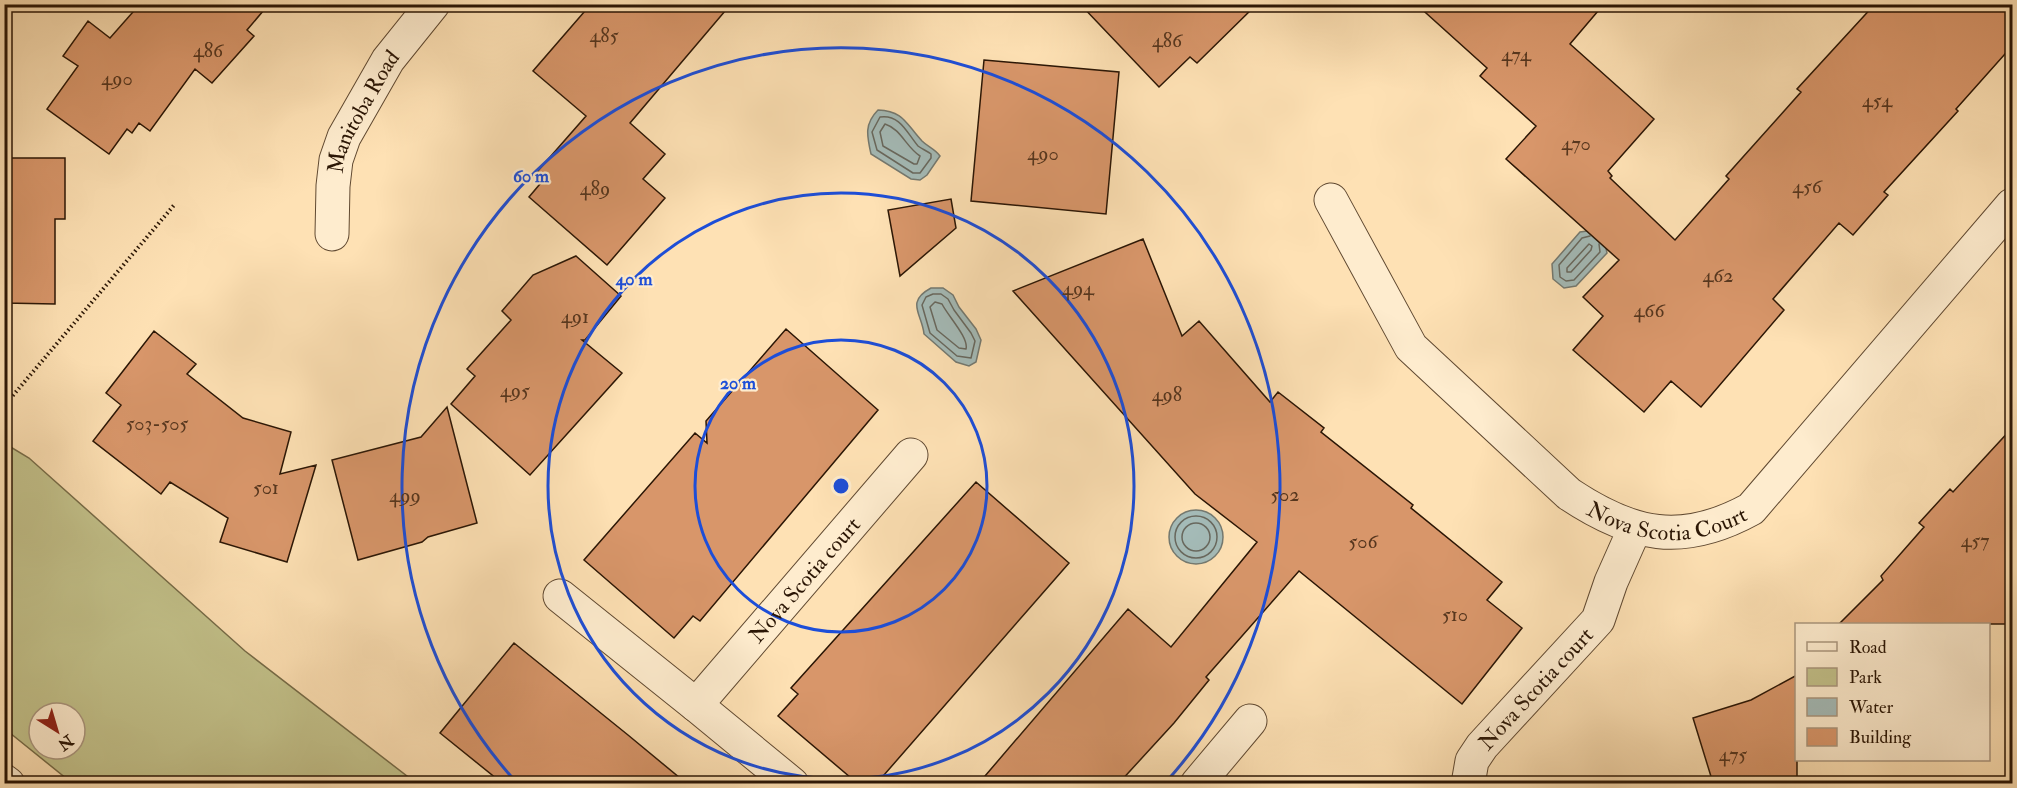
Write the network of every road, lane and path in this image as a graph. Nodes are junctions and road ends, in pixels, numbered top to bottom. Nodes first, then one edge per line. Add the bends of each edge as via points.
1 (433, 4) edge
2 (1331, 200) dead end
3 (175, 204) dead end
4 (2013, 205) edge
5 (332, 234) dead end
6 (4, 406) edge
7 (911, 455) dead end
8 (1635, 528) junction
9 (560, 596) dead end
10 (696, 705) junction
11 (1250, 722) dead end
12 (792, 783) edge
13 (1197, 783) edge
14 (1468, 783) edge

1 - 5 street, Manitoba Road via 388,60 344,137 336,160
2 - 8 street, Nova Scotia Court via 1412,348 1569,494 1597,513
3 - 6 path
4 - 8 street, Nova Scotia Court via 1751,509 1728,522 1700,530
7 - 10 street, Nova Scotia court
8 - 14 street, Nova Scotia court via 1598,621 1482,746 1472,761
9 - 10 street
10 - 12 street
11 - 13 street

